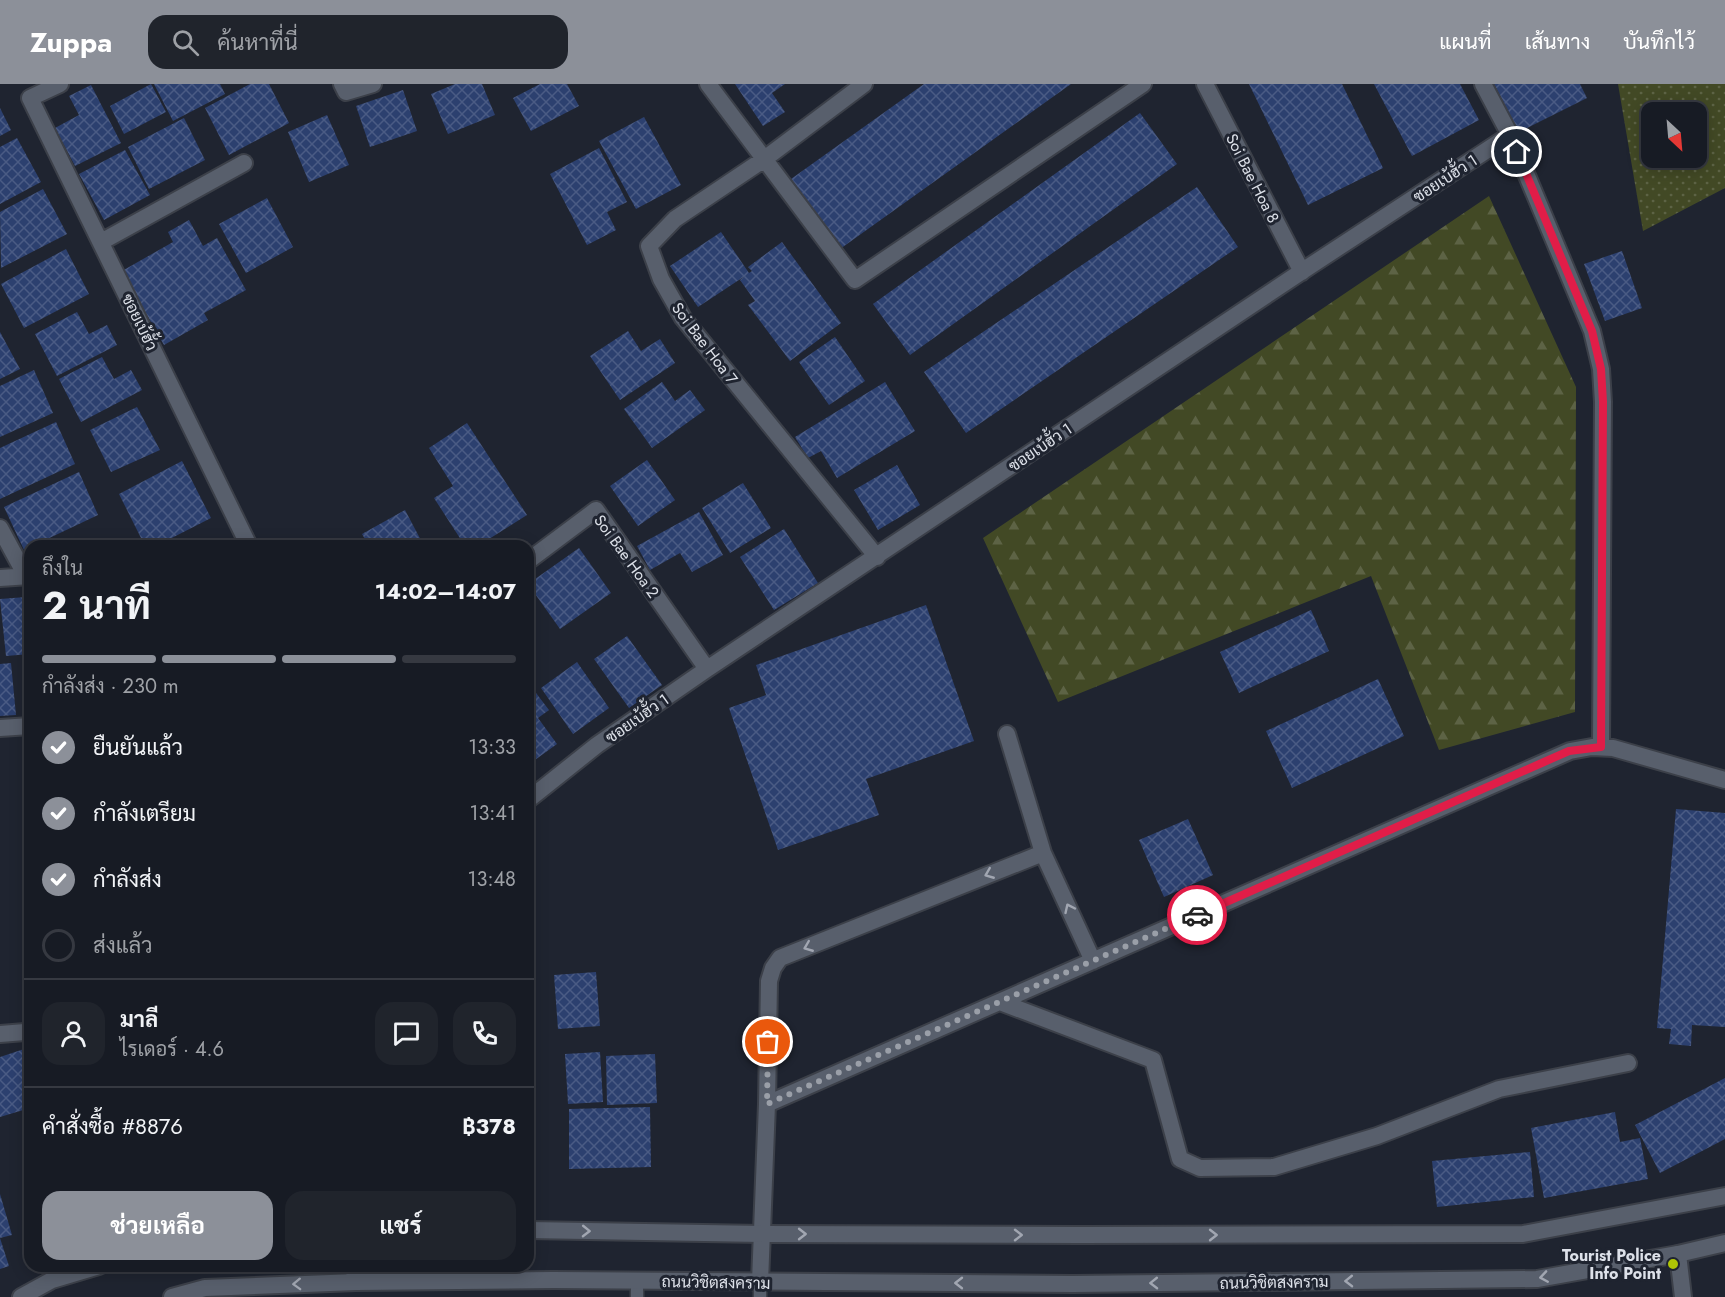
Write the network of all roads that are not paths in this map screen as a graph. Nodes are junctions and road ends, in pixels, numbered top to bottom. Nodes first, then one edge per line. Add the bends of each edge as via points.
1 (60, 84) edge
2 (342, 84) edge
3 (374, 84) edge
4 (708, 84) edge
5 (864, 84) edge
6 (1143, 84) edge
7 (1204, 84) edge
8 (1483, 84) edge
9 (1510, 135) junction
10 (764, 159) junction
11 (244, 163) dead end
12 (101, 242) junction
13 (1302, 272) junction
14 (0, 528) edge
15 (246, 540) edge
16 (534, 556) edge
17 (877, 557) junction
18 (24, 569) edge
19 (24, 576) edge
20 (0, 578) edge
21 (707, 669) junction
22 (24, 726) edge
23 (0, 728) edge
24 (1007, 734) dead end
25 (1601, 747) junction
26 (1725, 780) edge
27 (534, 795) edge
28 (1043, 853) junction
29 (1094, 961) junction
30 (1000, 1002) junction
31 (24, 1032) edge
32 (0, 1034) edge
33 (1628, 1063) dead end
34 (767, 1104) junction
35 (1725, 1196) edge
36 (534, 1230) edge
37 (762, 1234) junction
38 (1725, 1243) edge
39 (1678, 1254) junction
40 (79, 1272) edge
41 (354, 1274) edge
42 (637, 1289) edge
43 (760, 1290) edge
44 (21, 1297) edge
45 (172, 1297) edge
46 (1683, 1297) edge

1 - 12 street, ซอยเบ้ฮั้ว via 30,98
2 - 3 street via 346,92
4 - 10 street
5 - 10 street, Soi Bae Hoa 7
6 - 10 street via 855,279
7 - 13 street, Soi Bae Hoa 8
8 - 9 street
9 - 13 street, ซอยเบ้ฮั้ว 1
9 - 25 street via 1592,331 1601,369
10 - 17 street, Soi Bae Hoa 7 via 675,219 650,246 661,279 683,318
11 - 12 street
12 - 15 street, ซอยเบ้ฮั้ว
13 - 17 street, ซอยเบ้ฮั้ว 1
14 - 18 street
16 - 21 street, Soi Bae Hoa 2 via 596,510
17 - 21 street, ซอยเบ้ฮั้ว 1
19 - 20 street
21 - 27 street, ซอยเบ้ฮั้ว 1 via 597,745
22 - 23 street
24 - 28 street
25 - 26 street
25 - 29 street via 1569,751
29 -> 28 street
28 -> 34 street via 780,958 770,981
29 - 30 street
30 - 33 street via 1153,1060 1180,1159 1200,1168 1274,1167 1377,1136 1499,1089
30 - 34 street
31 - 32 street
34 - 37 street
37 -> 35 street via 1523,1234
36 -> 37 street
37 - 43 street
38 - 39 street, ถนนวิชิตสงคราม
39 -> 43 street, ถนนวิชิตสงคราม via 1537,1279
39 - 46 street
40 - 44 street via 52,1280
41 - 42 street, ถนนวิชิตสงคราม
41 -> 45 street, ถนนวิชิตสงคราม via 205,1288
42 - 43 street, ถนนวิชิตสงคราม

